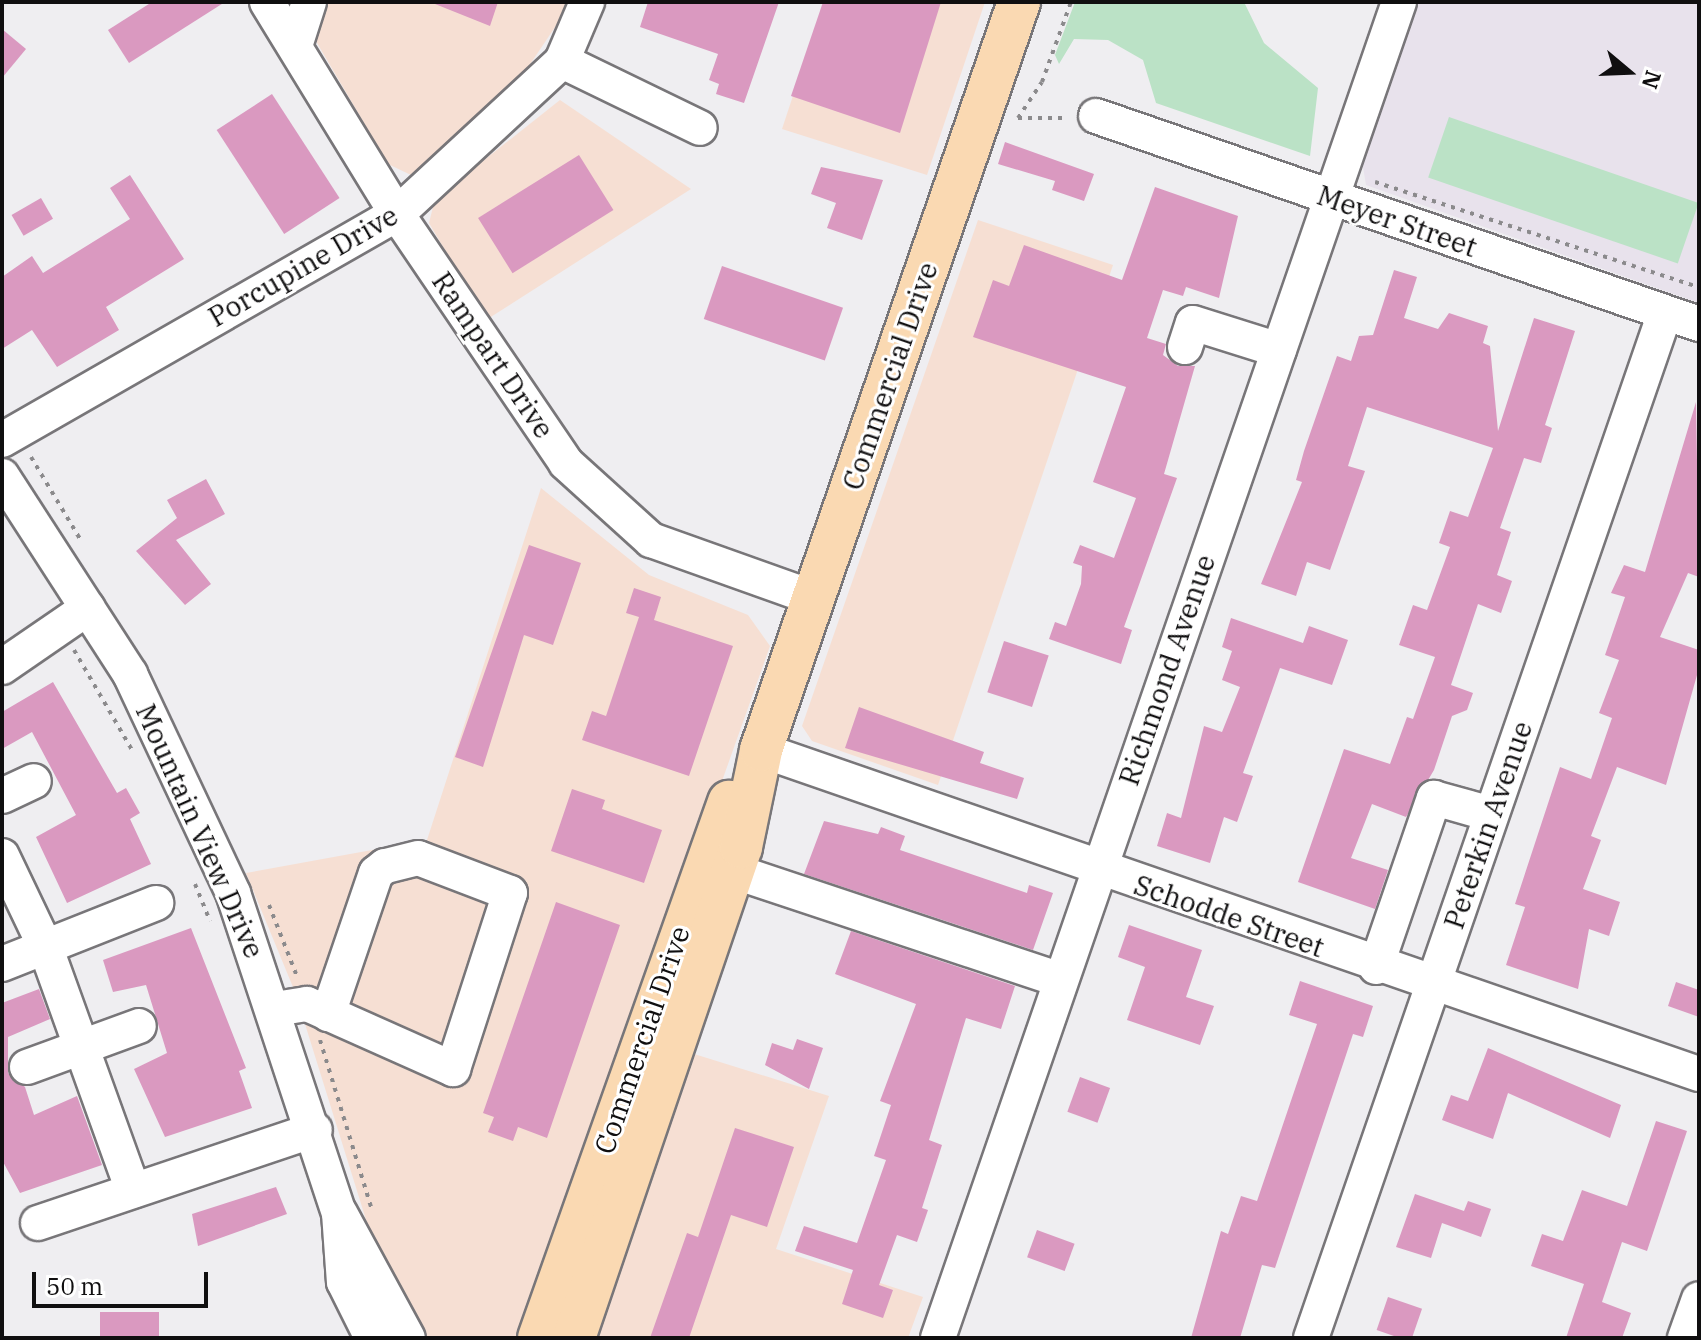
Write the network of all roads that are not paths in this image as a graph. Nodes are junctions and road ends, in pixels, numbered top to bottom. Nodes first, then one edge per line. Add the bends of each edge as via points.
1 (267, 2) edge
2 (309, 2) edge
3 (587, 2) edge
4 (1019, 2) edge
5 (1399, 2) edge
6 (295, 46) junction
7 (562, 61) junction
8 (1096, 116) dead end
9 (700, 128) dead end
10 (1331, 199) junction
11 (397, 214) junction
12 (1665, 313) junction
13 (1193, 323) dead end
14 (1699, 324) edge
15 (1279, 350) junction
16 (2, 440) edge
17 (2, 476) edge
18 (814, 598) junction
19 (75, 619) junction
20 (2, 667) edge
21 (761, 750) junction
22 (34, 781) dead end
23 (2, 796) edge
24 (1491, 814) junction
25 (2, 856) edge
26 (1098, 870) junction
27 (733, 871) junction
28 (156, 903) dead end
29 (45, 946) junction
30 (2, 964) edge
31 (1376, 967) junction
32 (1060, 980) junction
33 (1432, 987) junction
34 (275, 1009) junction
35 (328, 1014) junction
36 (139, 1026) dead end
37 (81, 1047) junction
38 (27, 1067) dead end
39 (1699, 1074) edge
40 (315, 1130) junction
41 (133, 1191) junction
42 (339, 1213) junction
43 (38, 1223) dead end
44 (1699, 1299) edge
45 (372, 1338) edge
46 (408, 1338) edge
47 (539, 1338) edge
48 (574, 1338) edge
49 (938, 1338) edge
50 (1311, 1338) edge
51 (1685, 1338) edge

1 - 6 street, Rampart Drive
2 - 6 street
3 - 7 street, Porcupine Drive
4 - 18 main road, Commercial Drive
5 - 10 street, Richmond Avenue
6 - 11 street, Rampart Drive
7 - 9 street
7 - 11 street, Porcupine Drive
8 - 10 street, Meyer Street
10 - 12 street, Meyer Street
10 - 15 street, Richmond Avenue
11 - 16 street, Porcupine Drive
11 - 18 street, Rampart Drive via 566,463 608,508 651,540
12 - 14 street, Meyer Street
12 - 24 street, Peterkin Avenue
13 - 15 street
15 - 26 street, Richmond Avenue
17 - 19 street, Mountain View Drive
18 - 21 main road, Commercial Drive
19 - 20 street
19 - 34 street, Mountain View Drive via 130,674 227,879
21 - 26 street, Schodde Street
21 - 27 main road, Commercial Drive
21 - 47 main road, Commercial Drive via 705,861
22 - 23 street
24 - 31 street via 1434,798
24 - 33 street, Peterkin Avenue
25 - 29 street
26 - 31 street, Schodde Street
26 - 32 street, Richmond Avenue
27 - 32 street
27 - 48 main road, Commercial Drive
28 - 29 street
29 - 30 street
29 - 37 street
31 - 33 street, Schodde Street
32 - 49 street, Richmond Avenue
33 - 39 street, Schodde Street
33 - 50 street, Peterkin Avenue
34 - 35 street via 307,1004
34 - 40 street, Mountain View Drive
35 - 35 street via 453,1069 510,893 418,858 402,857 376,873
36 - 37 street
37 - 38 street
37 - 41 street
40 - 41 street
40 - 42 street, Mountain View Drive
41 - 43 street
42 - 45 street, Mountain View Drive via 344,1282
42 - 46 street, Mountain View Drive
44 - 51 street

